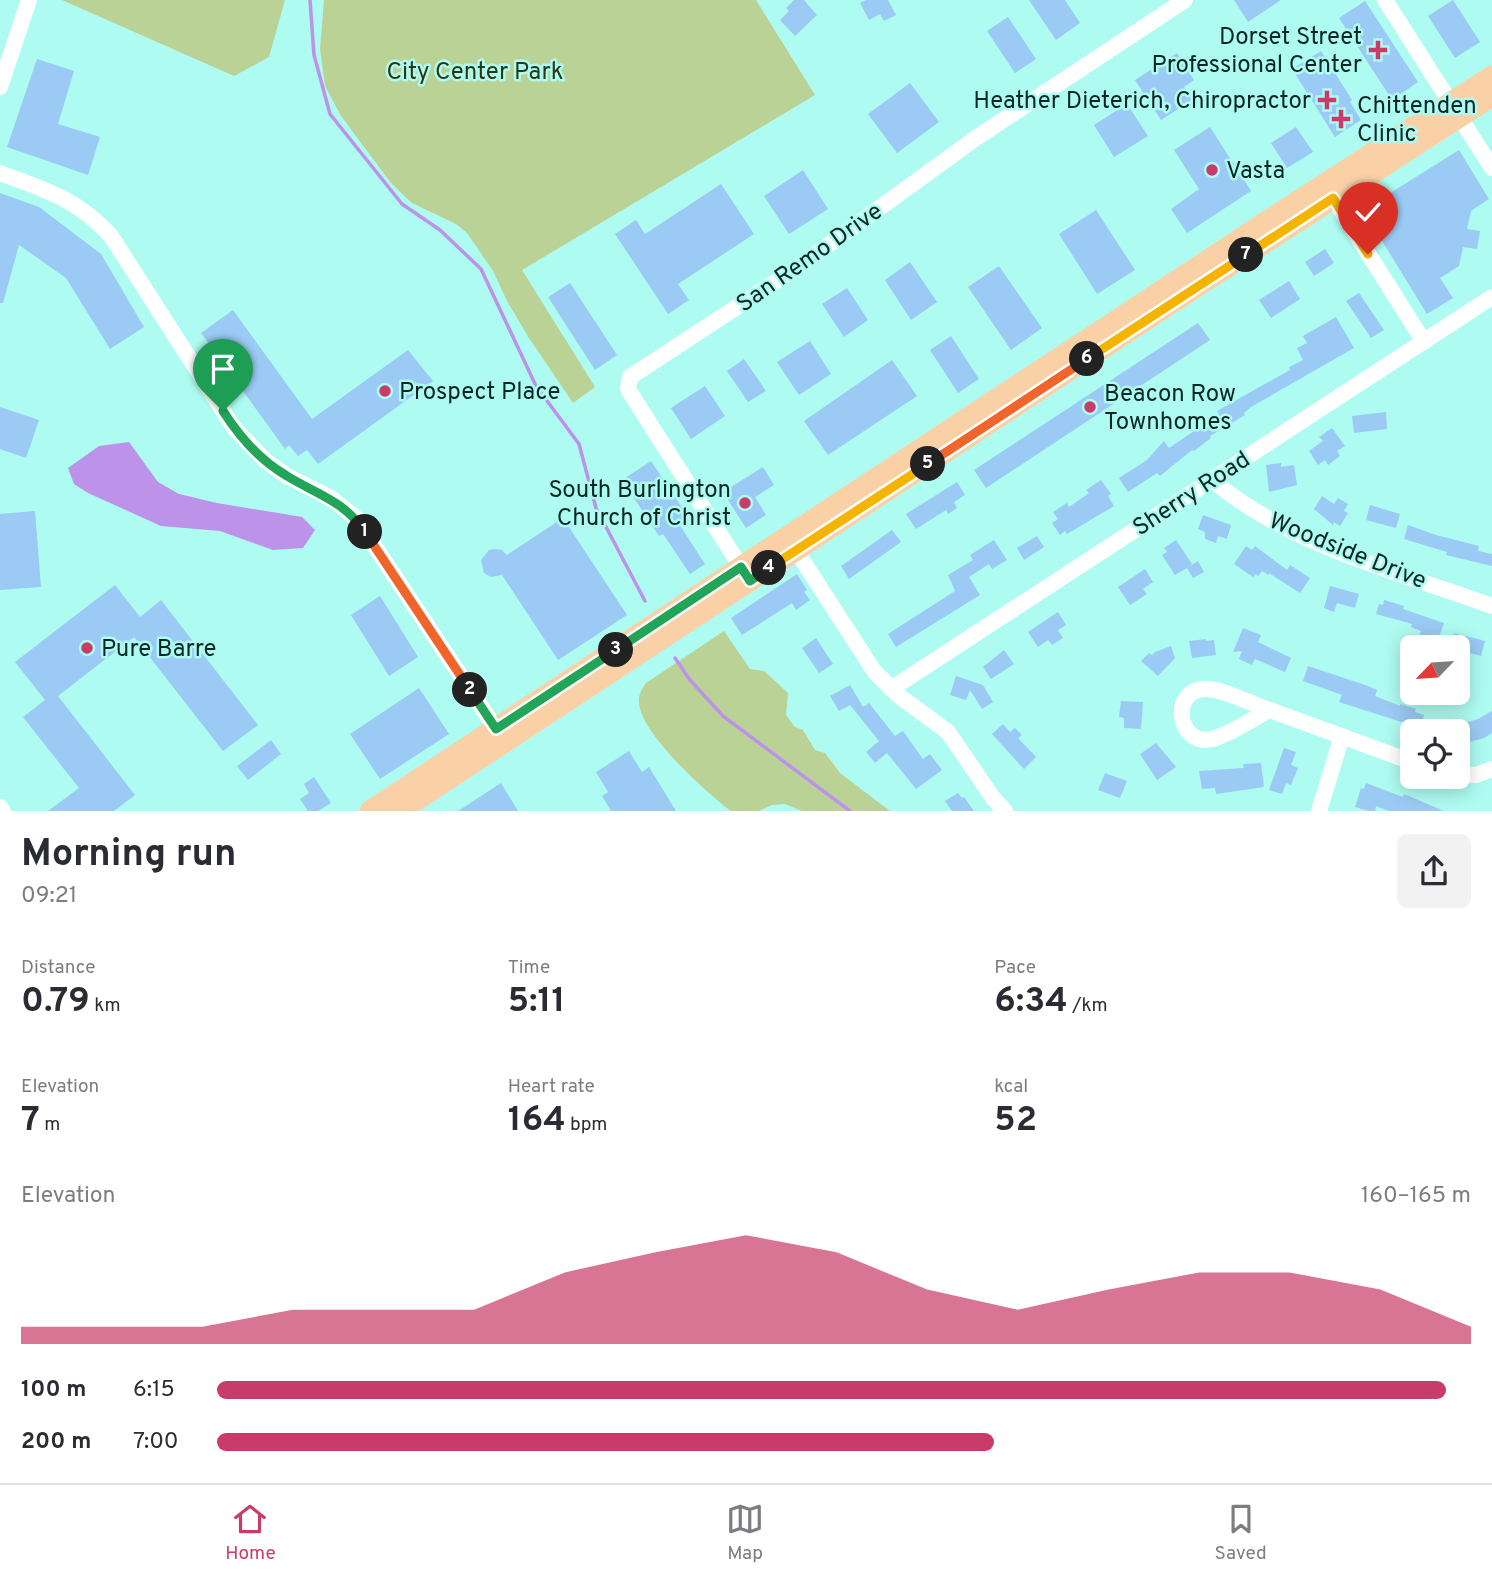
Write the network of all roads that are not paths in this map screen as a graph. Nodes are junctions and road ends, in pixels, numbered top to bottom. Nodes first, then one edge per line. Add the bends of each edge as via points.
1 (29, 0) edge
2 (1185, 0) edge
3 (1385, 0) edge
4 (1492, 76) edge
5 (0, 87) edge
6 (1492, 96) edge
7 (1455, 109) junction
8 (1492, 168) edge
9 (0, 173) edge
10 (1333, 198) junction
11 (1492, 297) edge
12 (1424, 342) junction
13 (1212, 480) junction
14 (792, 544) junction
15 (745, 574) junction
16 (1492, 606) edge
17 (891, 689) junction
18 (1269, 710) junction
19 (501, 736) junction
20 (1342, 736) junction
21 (1400, 758) edge
22 (1492, 769) edge
23 (1470, 775) edge
24 (0, 807) edge
25 (3, 811) edge
26 (370, 811) edge
27 (400, 811) edge
28 (1005, 811) edge
29 (1319, 811) edge

1 - 5 street
2 - 15 street, San Remo Drive via 630,377 631,394
3 - 7 street
4 - 7 main road
6 - 7 main road
7 - 8 street
7 - 10 main road
7 - 14 main road
9 - 19 street via 64,197 97,220 234,428 266,461 331,498 356,518
10 - 12 street
10 - 14 main road
11 - 12 street, Sherry Road
12 - 13 street, Sherry Road
13 - 16 street, Woodside Drive via 1289,530
13 - 17 street, Sherry Road
14 - 15 main road
14 - 17 street via 874,671
15 - 19 main road
17 - 28 street via 948,732
18 - 18 street via 1207,739 1186,730 1181,714 1187,697 1208,689
18 - 20 street
19 - 26 main road
19 - 27 main road
20 - 21 street
20 - 29 street
22 - 23 street
24 - 25 street

